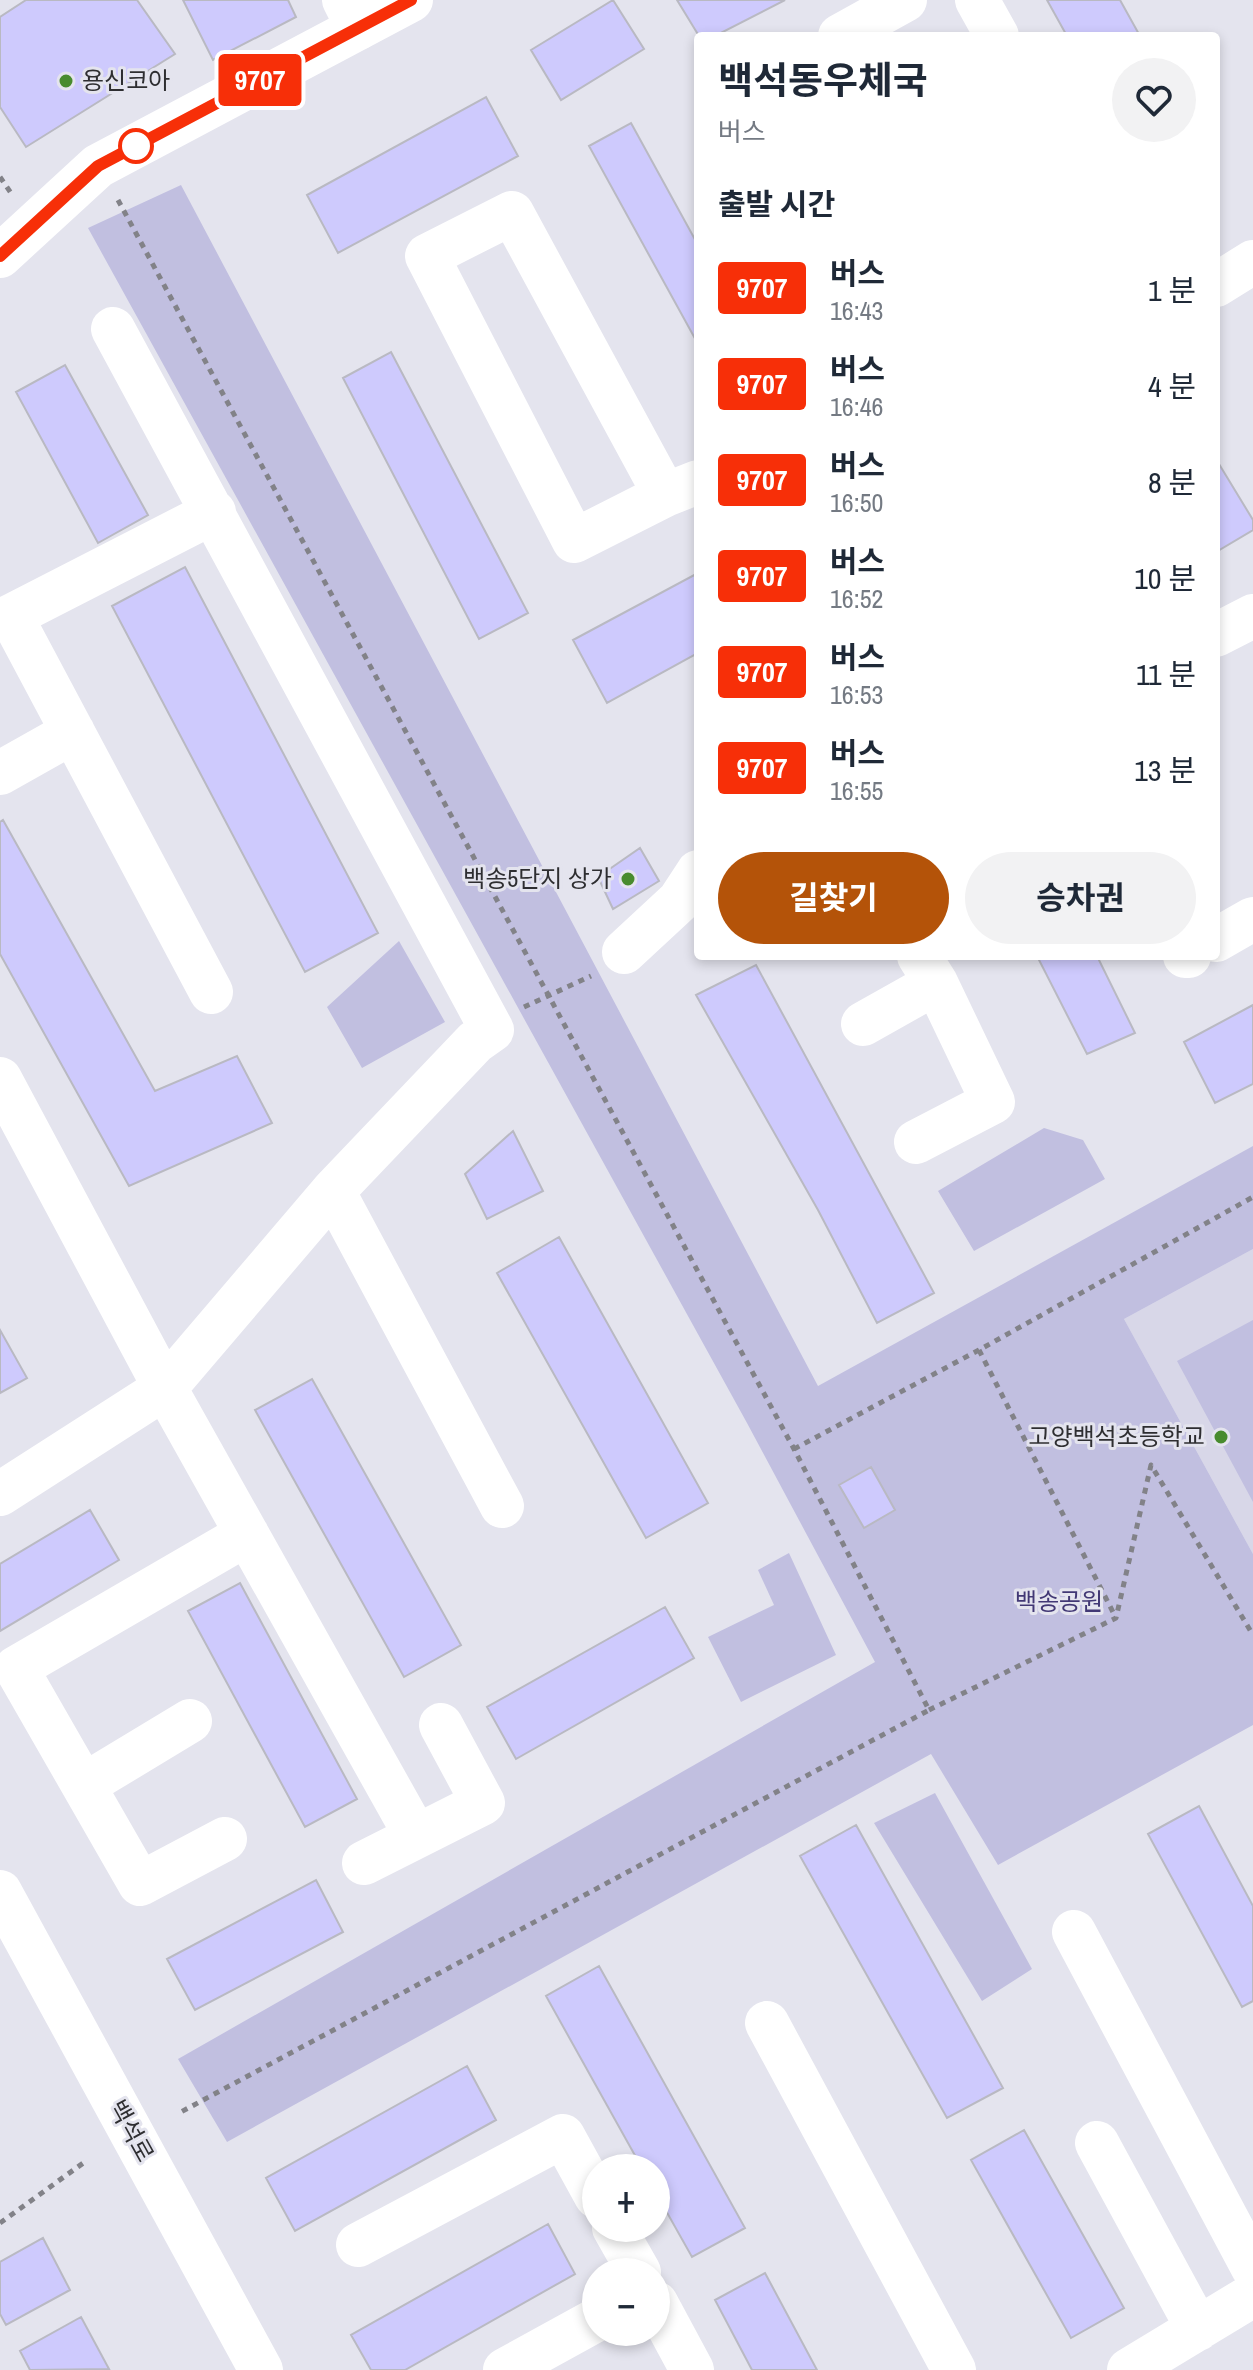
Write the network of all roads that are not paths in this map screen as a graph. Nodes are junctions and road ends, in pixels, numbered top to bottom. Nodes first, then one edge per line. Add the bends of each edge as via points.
1 (411, 0) edge
2 (905, 0) edge
3 (977, 0) edge
4 (351, 14) edge
5 (847, 32) edge
6 (995, 32) edge
7 (0, 256) edge
8 (1253, 262) edge
9 (1220, 283) edge
10 (113, 329) dead end
11 (682, 489) edge
12 (214, 512) junction
13 (5, 606) edge
14 (1253, 616) edge
15 (1220, 633) edge
16 (73, 732) junction
17 (0, 773) edge
18 (694, 878) edge
19 (1253, 919) edge
20 (1220, 938) edge
21 (624, 952) road end
22 (928, 970) edge
23 (211, 992) dead end
24 (863, 1024) dead end
25 (0, 1079) edge
26 (916, 1142) dead end
27 (333, 1191) junction
28 (165, 1388) junction
29 (0, 1494) edge
30 (502, 1506) dead end
31 (247, 1534) junction
32 (190, 1721) dead end
33 (441, 1725) dead end
34 (84, 1785) junction
35 (416, 1836) junction
36 (225, 1839) dead end
37 (364, 1863) dead end
38 (0, 1892) edge
39 (1074, 1932) dead end
40 (767, 2023) dead end
41 (1097, 2143) dead end
42 (582, 2171) edge
43 (358, 2245) dead end
44 (1253, 2268) edge
45 (1253, 2295) edge
46 (582, 2328) edge
47 (670, 2329) edge
48 (1198, 2329) junction
49 (261, 2370) edge
50 (505, 2370) edge
51 (692, 2370) edge
52 (954, 2370) edge
53 (1129, 2370) edge

1 - 4 main road
2 - 5 main road
3 - 6 main road
4 - 7 main road via 98,166
8 - 9 main road
10 - 12 main road
11 - 11 main road via 512,213 427,256 574,541
12 - 13 main road
12 - 27 main road via 492,1030
13 - 16 main road
14 - 15 main road
16 - 17 main road
16 - 23 main road
18 - 21 main road via 679,901
19 - 20 main road
22 - 24 main road
22 - 26 main road via 993,1102
25 - 28 main road
27 - 28 main road
27 - 30 main road
28 - 29 main road
28 - 31 main road
31 - 34 main road via 16,1668
31 - 35 main road
32 - 34 main road
33 - 35 main road via 483,1803
34 - 36 main road via 140,1884
35 - 37 main road
38 - 49 main road, 백석로
39 - 44 main road
40 - 52 main road
41 - 48 main road
42 - 43 main road via 563,2136
45 - 48 main road
46 - 50 main road
47 - 51 main road
48 - 53 main road

